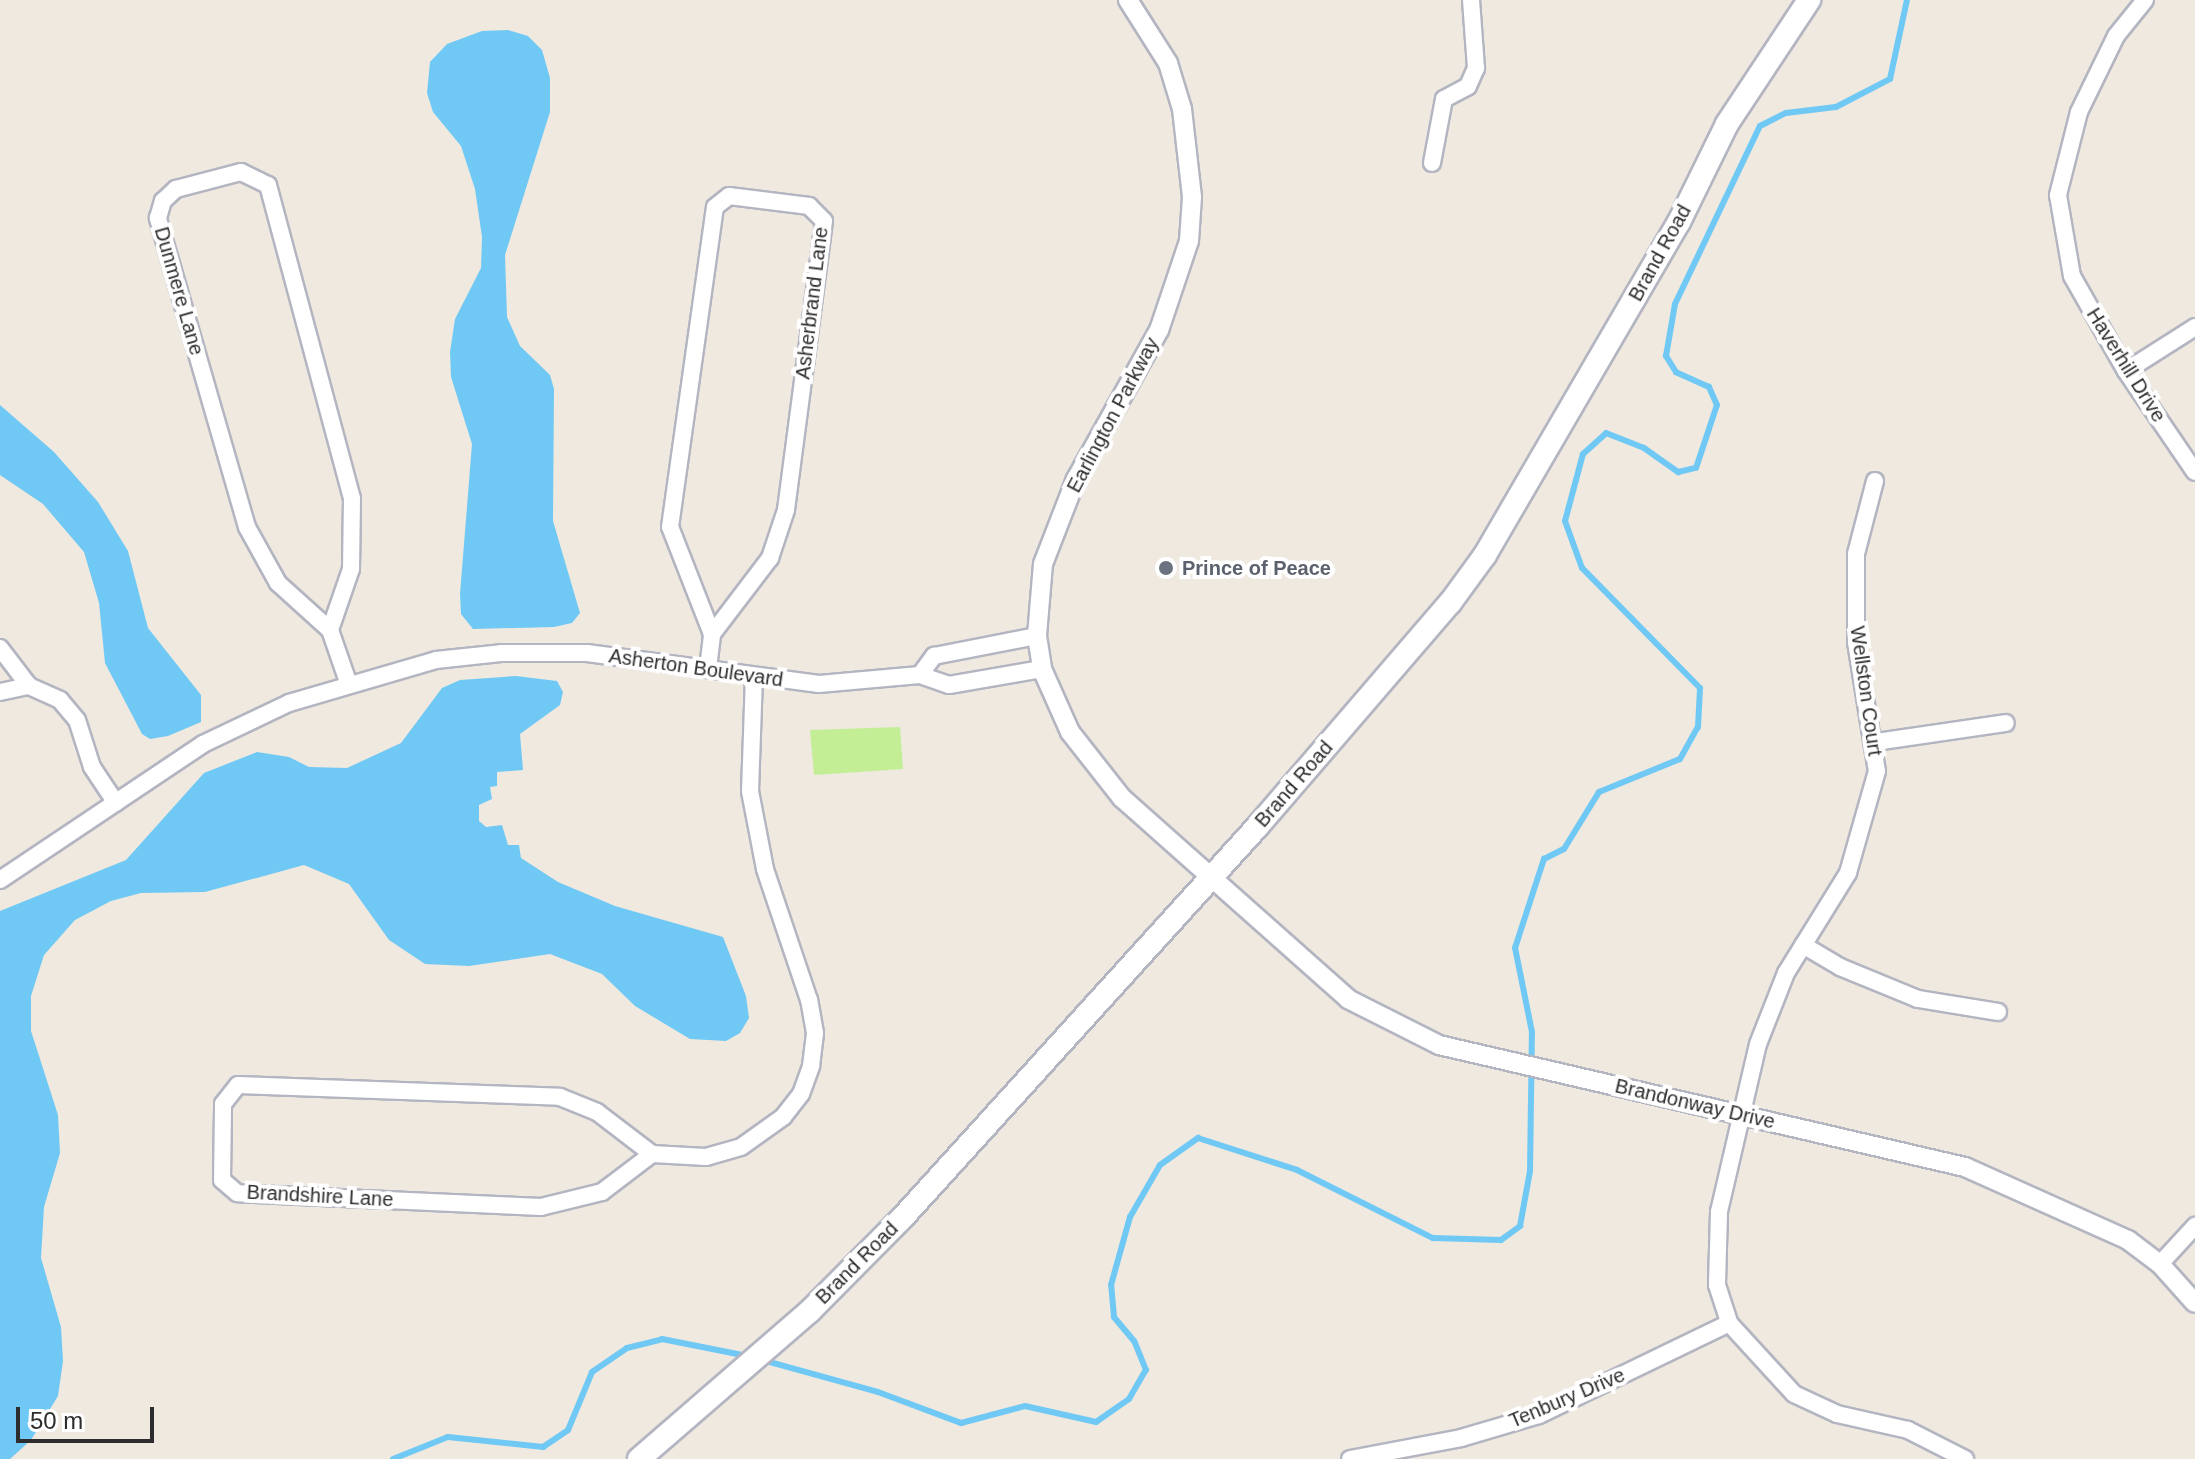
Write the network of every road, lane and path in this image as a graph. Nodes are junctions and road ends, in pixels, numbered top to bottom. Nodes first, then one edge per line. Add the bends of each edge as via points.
1 (1128, 0) edge
2 (1471, 0) edge
3 (1809, 0) edge
4 (2145, 0) edge
5 (1432, 163) dead end
6 (2195, 327) edge
7 (2126, 371) junction
8 (2195, 472) edge
9 (1875, 481) dead end
10 (330, 630) junction
11 (712, 634) junction
12 (1037, 636) junction
13 (0, 648) edge
14 (708, 668) junction
15 (1042, 669) junction
16 (920, 675) junction
17 (754, 676) junction
18 (348, 682) junction
19 (29, 686) junction
20 (0, 692) edge
21 (2006, 723) dead end
22 (1876, 742) junction
23 (116, 803) junction
24 (1210, 878) junction
25 (0, 880) edge
26 (1803, 945) junction
27 (1998, 1012) dead end
28 (1741, 1114) junction
29 (652, 1154) junction
30 (2195, 1226) edge
31 (2160, 1264) junction
32 (2195, 1303) edge
33 (1729, 1323) junction
34 (639, 1459) edge
35 (1350, 1459) edge
36 (1965, 1459) edge

1 - 12 street, Earlington Parkway via 1168,63 1182,109 1192,197 1189,241 1159,330 1076,479 1043,564
2 - 5 street via 1476,68 1468,86 1444,99
3 - 24 main road, Brand Road via 1727,124 1679,222 1485,555 1440,615
4 - 7 street, Haverhill Drive via 2116,36 2079,112 2058,195 2072,276
6 - 7 street
7 - 8 street, Haverhill Drive
9 - 22 street, Wellston Court via 1856,554 1856,642
10 - 10 street, Dunmere Lane via 351,569 352,498 268,185 241,172 176,189 163,201 158,218 247,527 278,583
10 - 18 street, Dunmere Lane
11 - 11 street, Asherbrand Lane via 670,527 715,207 729,196 809,206 824,221 786,510 770,558
11 - 14 street, Asherbrand Lane
12 - 15 street, Earlington Parkway
12 - 16 street via 934,656
13 - 19 street
14 - 17 street, Asherton Boulevard
14 - 18 street, Asherton Boulevard via 587,653 501,653 436,660
15 - 16 street, Asherton Boulevard via 949,685
15 - 24 street, Earlington Parkway via 1070,732 1122,798
16 - 17 street, Asherton Boulevard via 819,684
17 - 29 street via 750,791 765,869 809,1000 815,1033 811,1066 801,1094 783,1117 741,1147 706,1157
18 - 23 street, Asherton Boulevard via 203,744
19 - 20 street
19 - 23 street via 60,700 77,720 92,767
21 - 22 street
22 - 26 street, Wellston Court via 1877,771 1848,873
23 - 25 street, Asherton Boulevard
24 - 28 street, Brandonway Drive via 1348,999 1439,1045
24 - 34 main road, Brand Road via 985,1130 786,1332
26 - 27 street via 1840,967 1918,999
26 - 28 street, Wellston Court via 1758,1044
28 - 31 street, Brandonway Drive via 1965,1167 2128,1240
28 - 33 street, Wellston Court via 1719,1212 1717,1285
29 - 29 street, Brandshire Lane via 597,1112 560,1097 238,1085 223,1104 222,1180 237,1193 541,1207 602,1192
30 - 31 street
31 - 32 street, Brandonway Drive
33 - 35 street, Tenbury Drive via 1539,1415 1461,1438
33 - 36 street via 1794,1394 1837,1414 1908,1430

